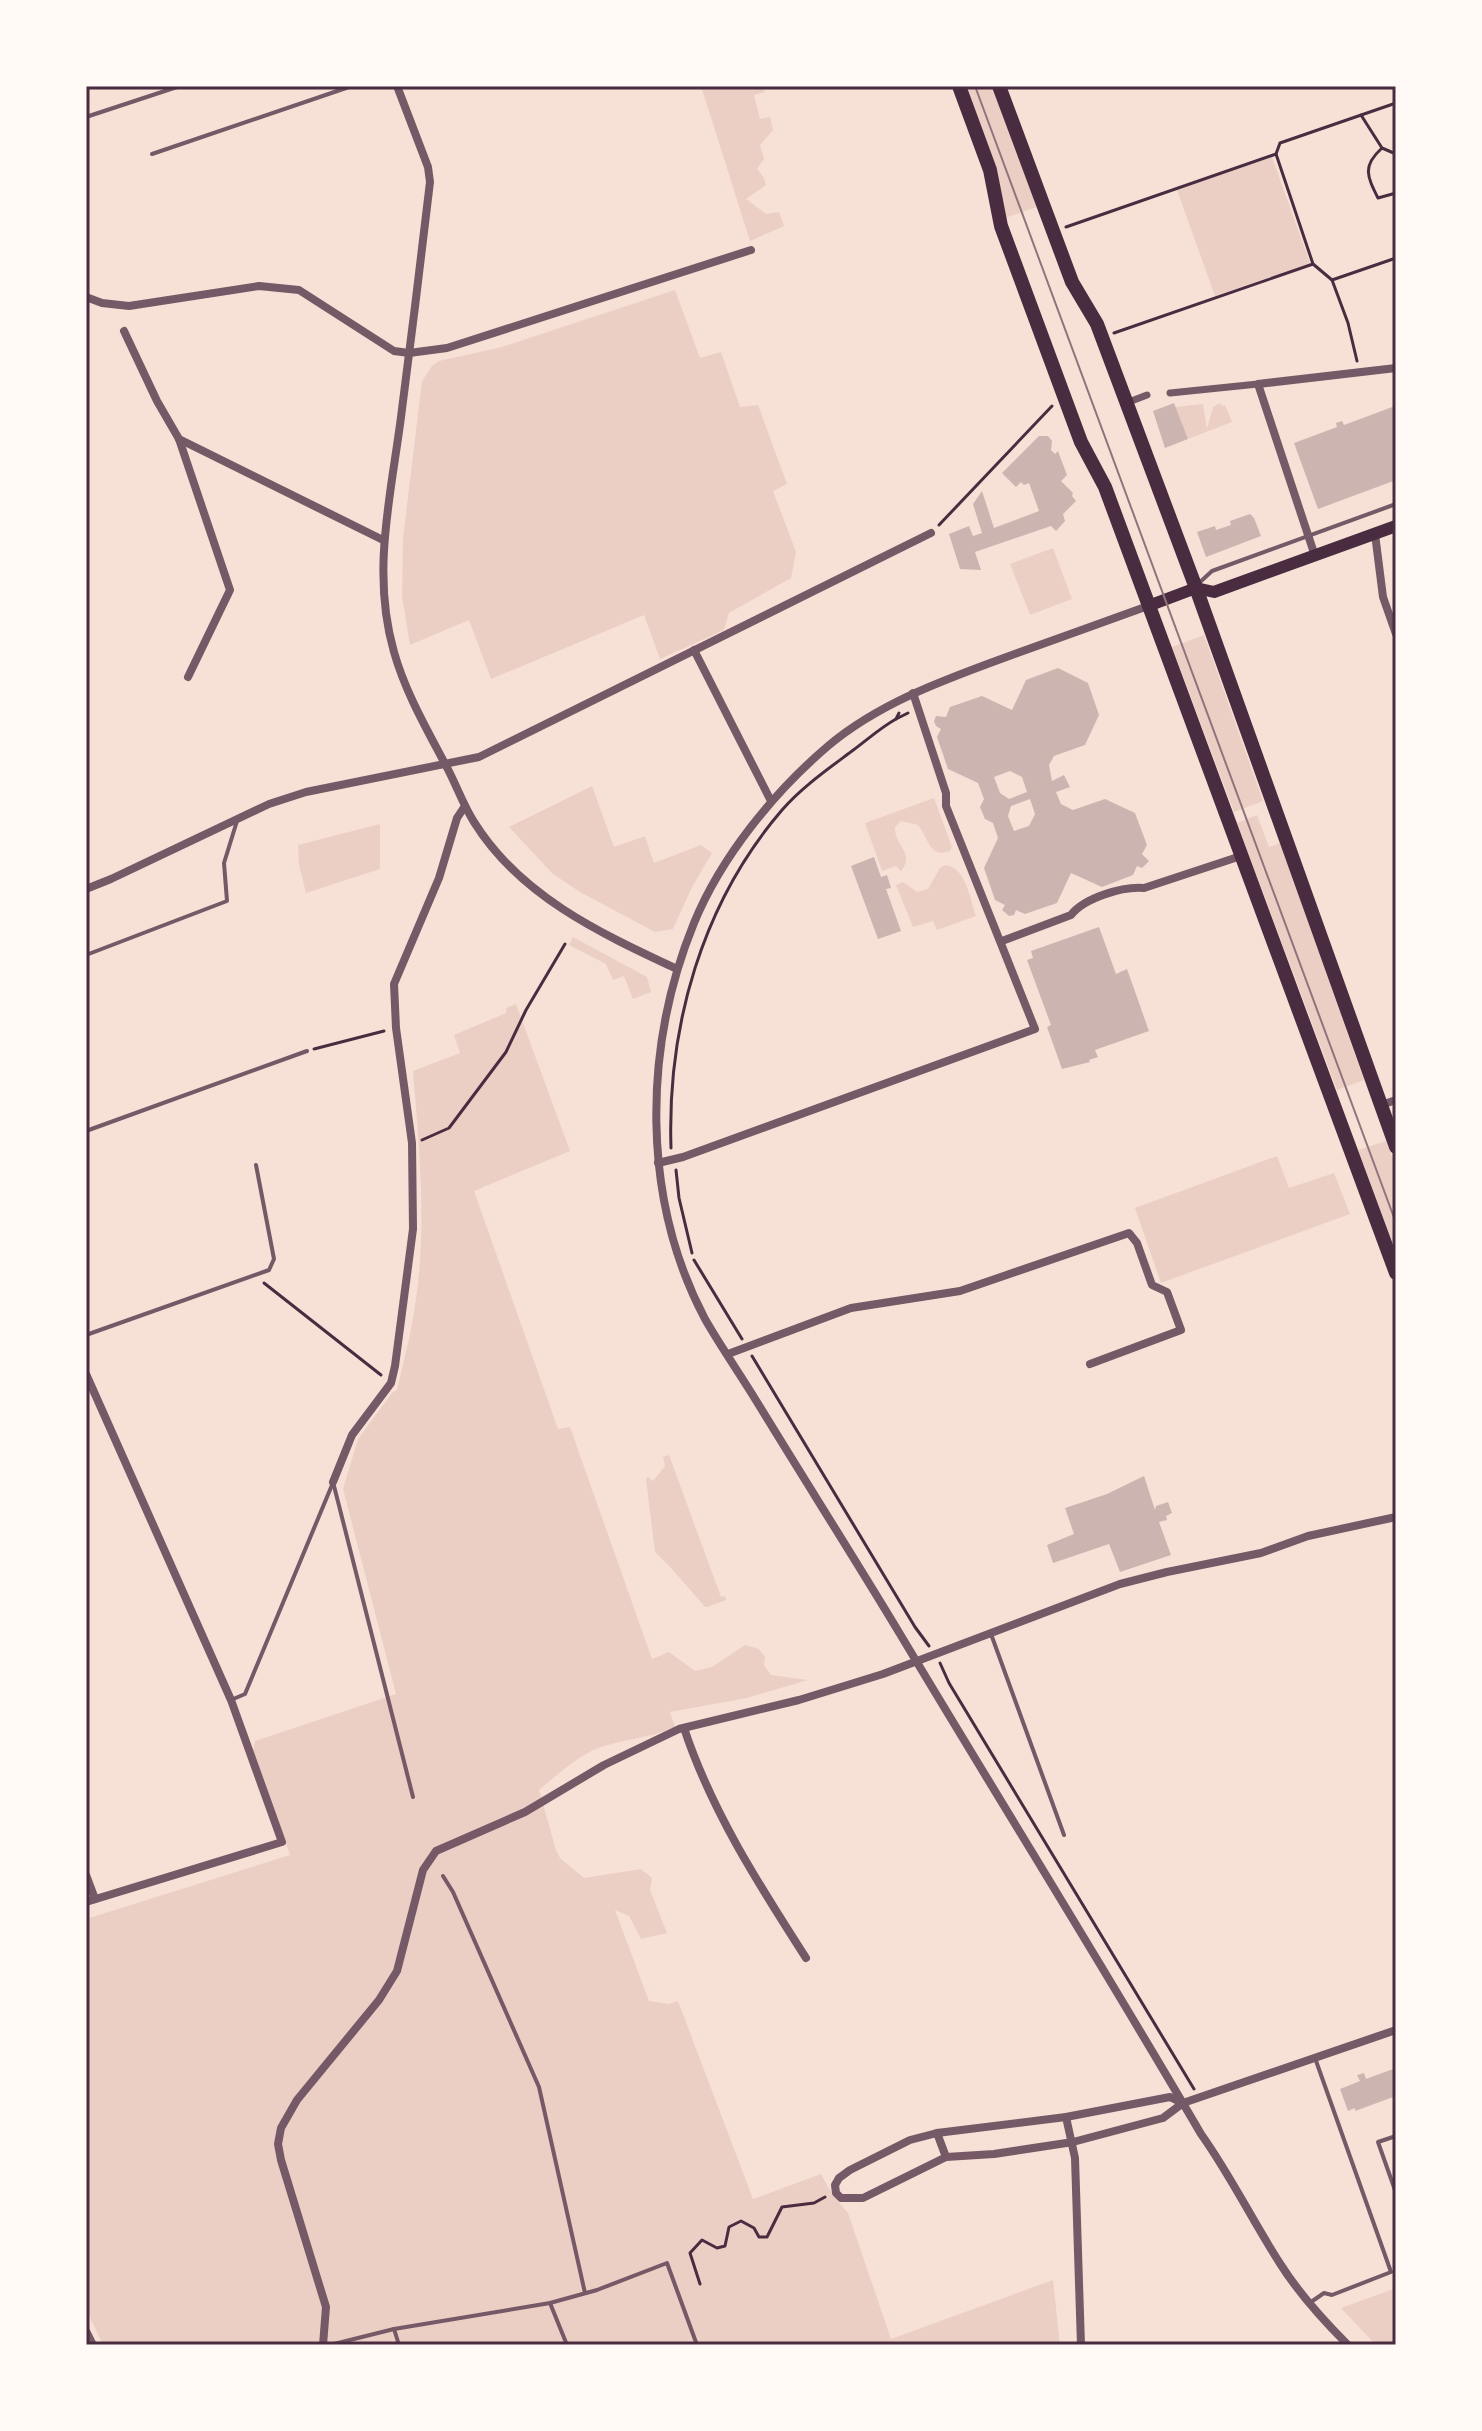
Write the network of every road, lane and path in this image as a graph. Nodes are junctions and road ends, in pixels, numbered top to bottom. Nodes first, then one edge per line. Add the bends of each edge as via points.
1 (180, 86) edge
2 (352, 86) edge
3 (397, 86) edge
4 (959, 86) edge
5 (999, 86) edge
6 (1396, 103) edge
7 (1361, 115) junction
8 (86, 117) edge
9 (1382, 148) junction
10 (152, 154) dead end
11 (1276, 154) junction
12 (1396, 154) edge
13 (1396, 193) edge
14 (1053, 233) junction
15 (751, 250) dead end
16 (1396, 258) edge
17 (1313, 264) junction
18 (1332, 280) junction
19 (86, 297) edge
20 (124, 331) dead end
21 (1114, 333) dead end
22 (409, 353) junction
23 (1355, 354) dead end
24 (1396, 368) edge
25 (1258, 384) junction
26 (1062, 393) junction
27 (1170, 393) dead end
28 (1147, 395) dead end
29 (1134, 400) dead end
30 (179, 439) junction
31 (1396, 504) edge
32 (1396, 526) edge
33 (931, 533) joint
34 (1375, 534) junction
35 (1308, 536) junction
36 (383, 540) junction
37 (1315, 556) junction
38 (1196, 588) junction
39 (1148, 606) junction
40 (1396, 634) edge
41 (694, 650) junction
42 (188, 677) dead end
43 (913, 693) junction
44 (896, 719) dead end
45 (446, 765) junction
46 (771, 801) junction
47 (465, 806) junction
48 (238, 817) junction
49 (1241, 856) junction
50 (86, 889) edge
51 (1002, 941) junction
52 (565, 944) dead end
53 (86, 955) edge
54 (677, 969) junction
55 (396, 1028) junction
56 (307, 1051) joint
57 (1396, 1100) edge
58 (1381, 1105) junction
59 (86, 1131) edge
60 (412, 1143) junction
61 (671, 1147) dead end
62 (1396, 1147) edge
63 (658, 1163) junction
64 (676, 1164) dead end
65 (256, 1165) dead end
66 (1396, 1273) edge
67 (255, 1276) junction
68 (86, 1335) edge
69 (746, 1347) junction
70 (728, 1354) junction
71 (1090, 1364) dead end
72 (86, 1374) edge
73 (391, 1383) junction
74 (333, 1482) junction
75 (1396, 1517) edge
76 (991, 1634) junction
77 (936, 1655) junction
78 (916, 1663) junction
79 (231, 1700) junction
80 (684, 1728) junction
81 (413, 1797) dead end
82 (1064, 1835) dead end
83 (86, 1875) edge
84 (443, 1876) dead end
85 (91, 1900) edge
86 (806, 1958) dead end
87 (1396, 2030) edge
88 (1315, 2058) junction
89 (1199, 2097) junction
90 (1183, 2103) junction
91 (1066, 2117) junction
92 (937, 2133) junction
93 (1396, 2136) edge
94 (1073, 2142) junction
95 (946, 2157) junction
96 (836, 2193) junction
97 (1396, 2193) edge
98 (1394, 2271) edge
99 (700, 2284) dead end
100 (585, 2293) junction
101 (550, 2303) junction
102 (1309, 2304) junction
103 (394, 2329) junction
104 (86, 2331) edge
105 (93, 2345) edge
106 (323, 2345) edge
107 (330, 2345) edge
108 (399, 2345) edge
109 (567, 2345) edge
110 (697, 2345) edge
111 (1081, 2345) edge
112 (1348, 2345) edge

1 - 8 lane
2 - 10 lane
3 - 22 street via 430,182
4 - 26 main road via 990,170 1001,226
5 - 14 main road
6 - 7 path
7 - 9 path
7 - 11 path via 1280,143
9 - 12 path
9 - 13 path via 1370,159 1368,177 1378,198
11 - 14 path
11 - 17 path
14 - 38 main road via 1072,282 1097,324
15 - 22 street via 447,348
16 - 18 path
17 - 18 path
17 - 21 path
18 - 23 path
19 - 22 street via 129,306 259,286 299,290 394,351
20 - 30 street
22 - 36 street
24 - 25 street
25 - 27 street
25 - 35 street
26 - 33 path
26 - 39 main road via 1105,487
28 - 29 street
30 - 36 street
30 - 42 street via 230,590
31 - 35 lane
32 - 34 main road
33 - 41 street
34 - 37 main road
34 - 40 street via 1384,603
35 - 37 street
35 - 38 lane via 1212,571
36 - 45 street via 383,595 393,650 412,701
37 - 38 main road via 1214,592
38 - 39 main road
38 - 58 main road
39 - 43 street
39 - 49 main road
41 - 45 street via 479,757
41 - 46 street
43 - 46 street via 831,744
43 - 51 street via 946,806
44 - 61 path via 784,807 746,856 690,977 676,1050
45 - 47 street
45 - 48 street via 306,792
46 - 54 street via 736,848 696,918
47 - 54 street via 513,873 541,896
47 - 55 street via 394,984
48 - 50 street
48 - 53 lane via 224,863 227,901
49 - 51 street via 1092,901 1071,915
49 - 66 main road
51 - 63 street via 1035,1029
52 - 60 path via 506,1052 456,1120
54 - 63 street via 659,1063
55 - 56 path
55 - 60 street
56 - 59 lane
57 - 58 street
58 - 62 main road
60 - 73 street via 413,1229
63 - 70 street via 672,1238 705,1319
64 - 69 path via 693,1258
65 - 67 lane via 274,1259 269,1270
67 - 68 lane
67 - 73 path
69 - 70 street
69 - 71 street via 851,1308 960,1291 1129,1233 1152,1285 1167,1292 1181,1330
69 - 77 path
70 - 78 street
72 - 79 street
73 - 74 street via 352,1435
74 - 79 lane via 245,1694
74 - 81 lane
75 - 76 street via 1120,1584
76 - 77 street
76 - 82 lane
77 - 78 street
77 - 89 path
78 - 80 street via 799,1700
78 - 90 street
79 - 85 street via 282,1842
80 - 86 street via 726,1826
80 - 106 street via 604,1765 525,1812 436,1851 427,1862 397,1971 281,2128 281,2160 326,2307
83 - 85 street
84 - 100 lane via 539,2087
87 - 88 street
88 - 89 street
88 - 98 lane
89 - 90 street
90 - 91 street via 1155,2098
90 - 94 street via 1163,2118
90 - 102 street
91 - 92 street
91 - 94 street
92 - 95 street
92 - 96 street via 910,2140 850,2170 839,2178
93 - 97 lane via 1378,2142
94 - 95 street
94 - 111 street
95 - 96 street via 863,2198 841,2198
96 - 99 path via 814,2203 782,2207 767,2237 759,2237 741,2221 729,2227 725,2246 702,2240 695,2244 690,2253
98 - 102 lane via 1332,2295 1324,2293
100 - 101 lane
100 - 110 lane via 667,2263
101 - 103 lane
101 - 109 lane
102 - 112 street
103 - 107 lane
103 - 108 lane
104 - 105 street

